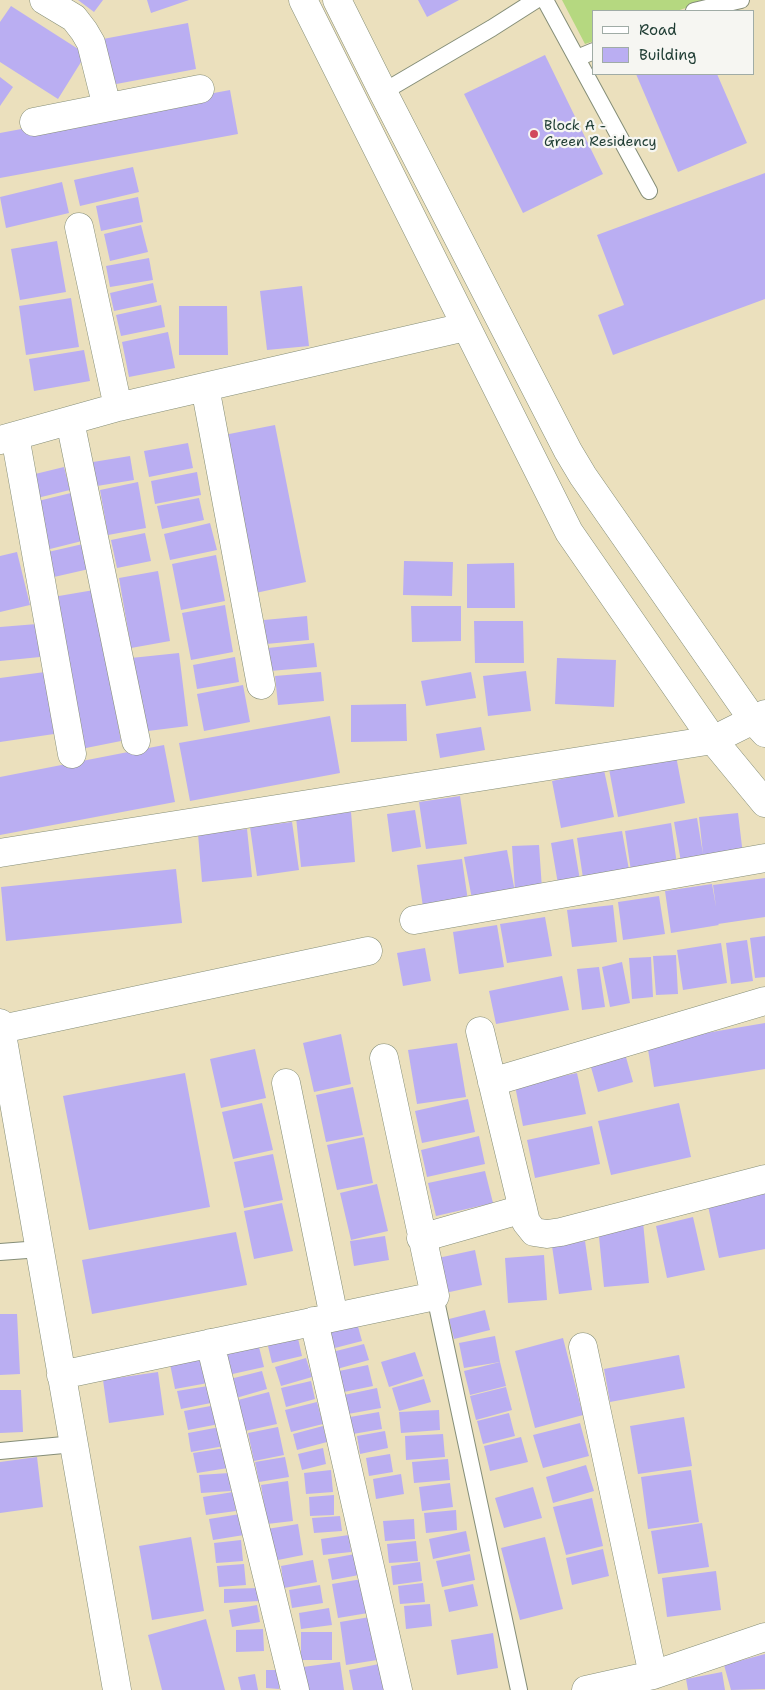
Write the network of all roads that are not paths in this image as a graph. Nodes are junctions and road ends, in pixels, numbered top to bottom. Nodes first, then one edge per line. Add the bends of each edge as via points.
1 (44, 0) edge
2 (303, 0) edge
3 (337, 0) edge
4 (536, 0) edge
5 (545, 0) edge
6 (741, 0) edge
7 (698, 10) edge
8 (592, 52) edge
9 (577, 58) junction
10 (200, 89) dead end
11 (383, 92) junction
12 (107, 107) junction
13 (34, 122) dead end
14 (649, 190) dead end
15 (79, 227) dead end
16 (465, 327) junction
17 (205, 387) junction
18 (118, 407) junction
19 (70, 421) junction
20 (8, 438) edge
21 (261, 685) dead end
22 (761, 722) edge
23 (713, 740) junction
24 (136, 741) dead end
25 (72, 754) dead end
26 (765, 803) edge
27 (0, 853) edge
28 (765, 858) edge
29 (414, 920) dead end
30 (368, 951) dead end
31 (765, 1001) edge
32 (0, 1026) edge
33 (480, 1031) dead end
34 (384, 1058) dead end
35 (492, 1082) junction
36 (286, 1083) dead end
37 (7, 1101) edge
38 (765, 1179) edge
39 (523, 1209) junction
40 (421, 1238) junction
41 (40, 1249) junction
42 (0, 1252) edge
43 (435, 1296) junction
44 (324, 1319) junction
45 (210, 1343) junction
46 (583, 1347) dead end
47 (61, 1375) junction
48 (74, 1444) junction
49 (0, 1451) edge
50 (765, 1638) edge
51 (653, 1674) junction
52 (117, 1690) edge
53 (295, 1690) edge
54 (398, 1690) edge
55 (519, 1690) edge
56 (586, 1690) edge

1 - 12 street via 74,18 84,31 91,43
2 - 16 street
3 - 11 street
4 - 11 lane
5 - 9 lane
6 - 7 lane
8 - 9 lane
9 - 14 lane
10 - 12 street
11 - 22 street via 583,476
12 - 13 street
15 - 18 street
16 - 17 street
16 - 23 street via 569,532
17 - 18 street
17 - 21 street
18 - 19 street
19 - 20 street
19 - 24 street
20 - 25 street
22 - 23 street
23 - 26 street
23 - 27 street
28 - 29 street
30 - 32 street
31 - 35 street
32 - 37 street
33 - 35 street
34 - 40 street
35 - 39 street
36 - 44 street
37 - 41 street
38 - 39 street via 547,1234 534,1232 526,1222
39 - 40 street
40 - 43 street
41 - 42 lane
41 - 47 street
43 - 44 street
43 - 55 lane
44 - 45 street
44 - 54 street
45 - 47 street
45 - 53 street
46 - 51 street
47 - 48 street
48 - 49 lane
48 - 52 street
50 - 51 street
51 - 56 street

